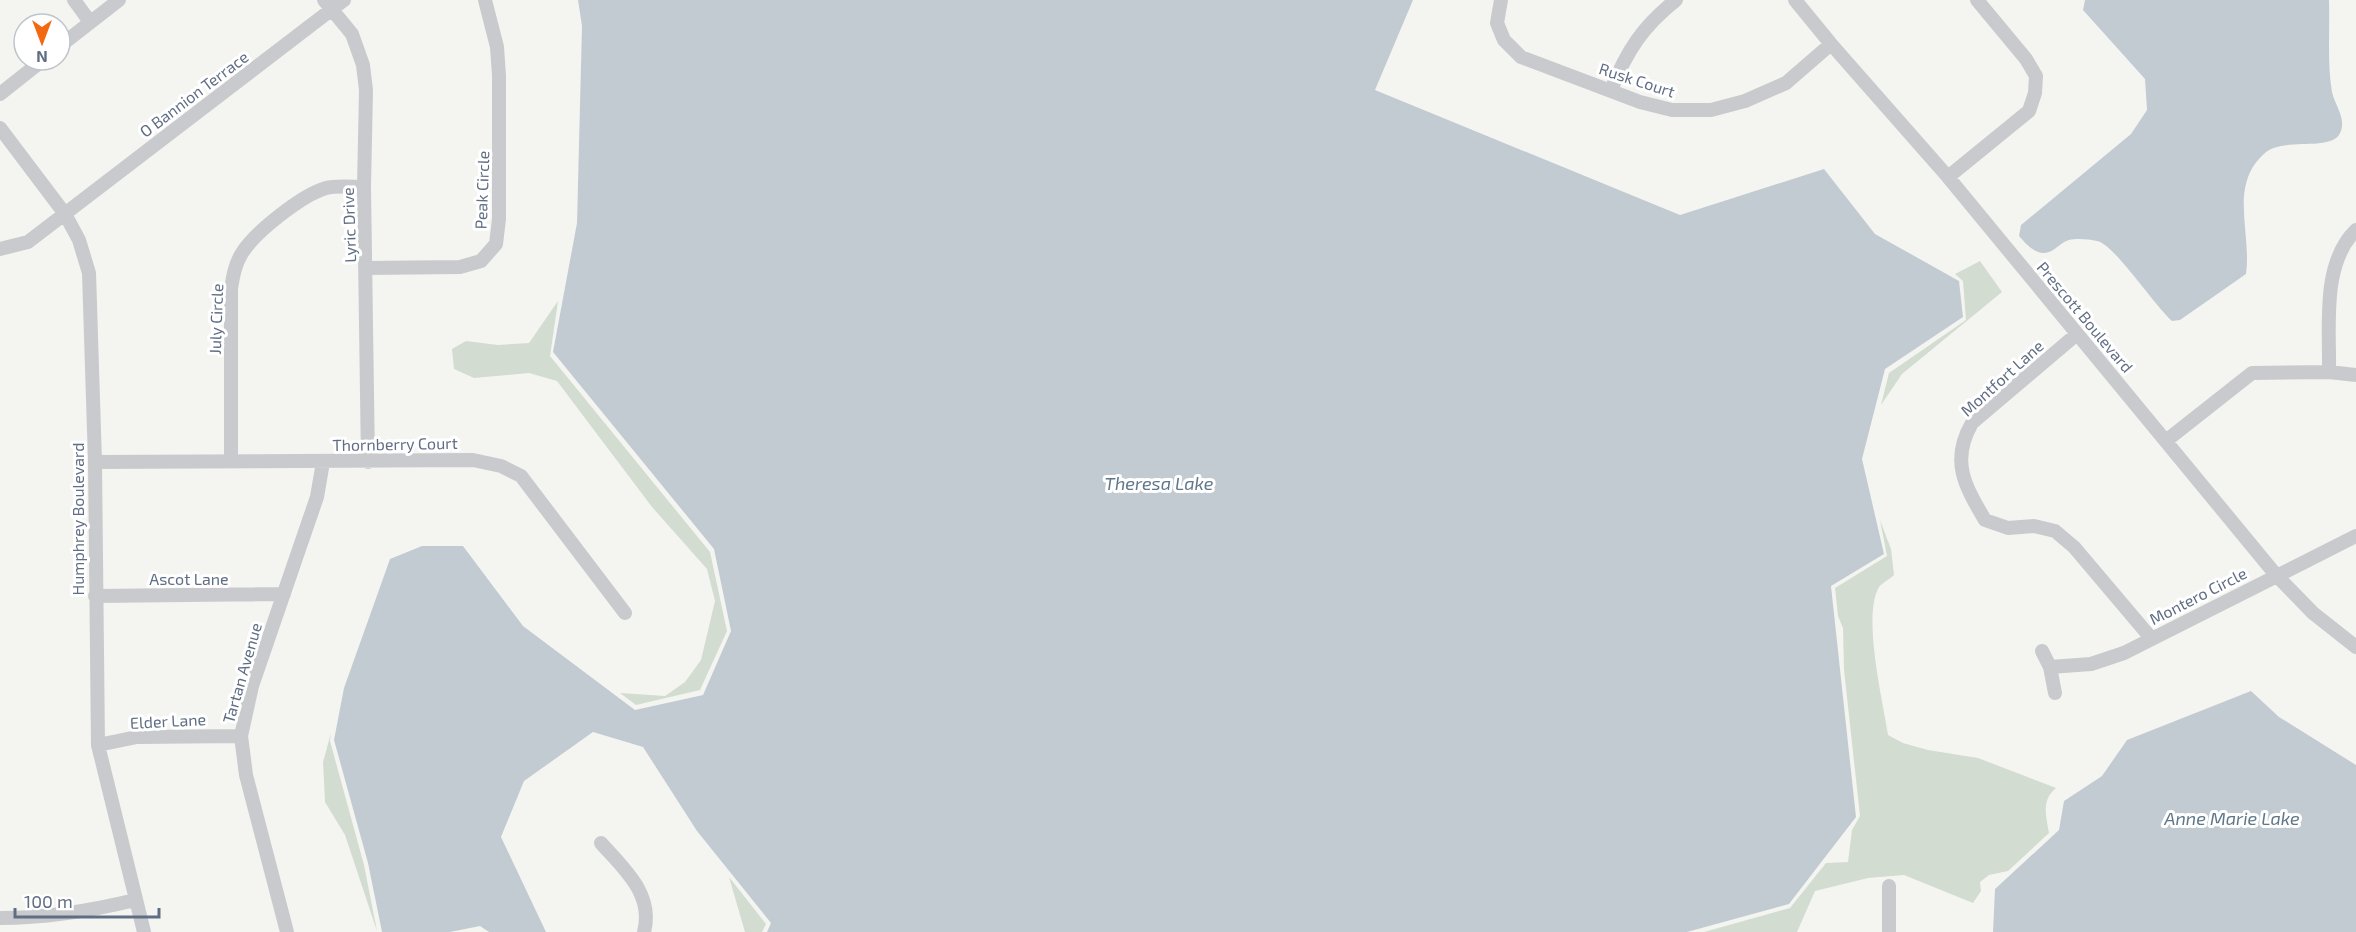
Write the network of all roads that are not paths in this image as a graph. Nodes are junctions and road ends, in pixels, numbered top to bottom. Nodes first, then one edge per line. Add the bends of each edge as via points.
1 (74, 0) edge
2 (119, 0) edge
3 (344, 0) edge
4 (485, 0) edge
5 (1501, 0) edge
6 (1676, 0) edge
7 (1795, 0) edge
8 (1977, 0) edge
9 (328, 5) edge
10 (90, 22) junction
11 (72, 36) edge
12 (1830, 44) junction
13 (28, 72) edge
14 (1611, 90) junction
15 (0, 94) edge
16 (0, 128) edge
17 (1948, 177) junction
18 (364, 187) junction
19 (65, 214) junction
20 (2356, 230) edge
21 (0, 249) edge
22 (366, 268) junction
23 (2077, 334) junction
24 (2329, 372) junction
25 (2356, 375) edge
26 (2167, 440) junction
27 (231, 460) junction
28 (95, 462) junction
29 (323, 462) junction
30 (368, 462) junction
31 (2356, 536) edge
32 (2276, 575) junction
33 (284, 594) junction
34 (95, 596) junction
35 (625, 613) dead end
36 (2151, 638) junction
37 (2356, 647) edge
38 (2042, 651) dead end
39 (2050, 667) junction
40 (2055, 693) dead end
41 (241, 736) junction
42 (98, 745) junction
43 (601, 843) dead end
44 (1889, 886) dead end
45 (135, 900) junction
46 (0, 918) edge
47 (144, 932) edge
48 (287, 932) edge
49 (644, 932) edge
50 (1889, 932) edge

1 - 10 street
2 - 10 street
3 - 9 street, O Bannion Terrace
4 - 22 street, Peak Circle via 500,76 496,244 482,261 460,267
5 - 14 street, Rusk Court via 1497,23 1504,40 1521,57
6 - 14 street via 1640,34
7 - 12 street, Prescott Boulevard
8 - 17 street via 2026,59 2036,76 2035,93 2029,111
9 - 18 street, Lyric Drive via 352,34 363,64
9 - 19 street, O Bannion Terrace
10 - 11 street
12 - 14 street, Rusk Court via 1786,82 1745,101 1711,110 1672,110
12 - 17 street, Prescott Boulevard
13 - 15 street
16 - 19 street, Humphrey Boulevard
17 - 23 street, Prescott Boulevard
18 - 22 street, Lyric Drive
18 - 27 street, July Circle via 327,188 296,205 256,236 235,267 231,289
19 - 21 street, O Bannion Terrace via 27,242
19 - 28 street, Humphrey Boulevard via 79,240 89,273
20 - 24 street via 2346,240 2334,270
22 - 30 street, Lyric Drive
23 - 26 street, Prescott Boulevard
23 - 36 street, Montfort Lane via 1972,423 1962,441 1960,467 1968,492 1985,520 2008,528 2034,526 2055,531 2074,547
24 - 25 street
24 - 26 street via 2252,373
26 - 32 street, Prescott Boulevard
27 - 28 street, Thornberry Court
27 - 29 street, Thornberry Court
28 - 34 street, Humphrey Boulevard
29 - 30 street, Thornberry Court
29 - 33 street, Tartan Avenue via 317,497
30 - 35 street, Thornberry Court via 473,460 501,466 521,476
31 - 32 street, Montero Circle
32 - 36 street, Montero Circle
32 - 37 street, Prescott Boulevard via 2313,614
33 - 34 street, Ascot Lane
33 - 41 street, Tartan Avenue via 252,686
34 - 42 street, Humphrey Boulevard
36 - 39 street, Montero Circle via 2124,653 2091,664
38 - 39 street
39 - 40 street
41 - 42 street, Elder Lane via 137,737
41 - 48 street, Tartan Avenue via 246,775
42 - 45 street, Humphrey Boulevard
43 - 49 street via 643,896
44 - 50 street
45 - 46 street via 83,912
45 - 47 street, Humphrey Boulevard

